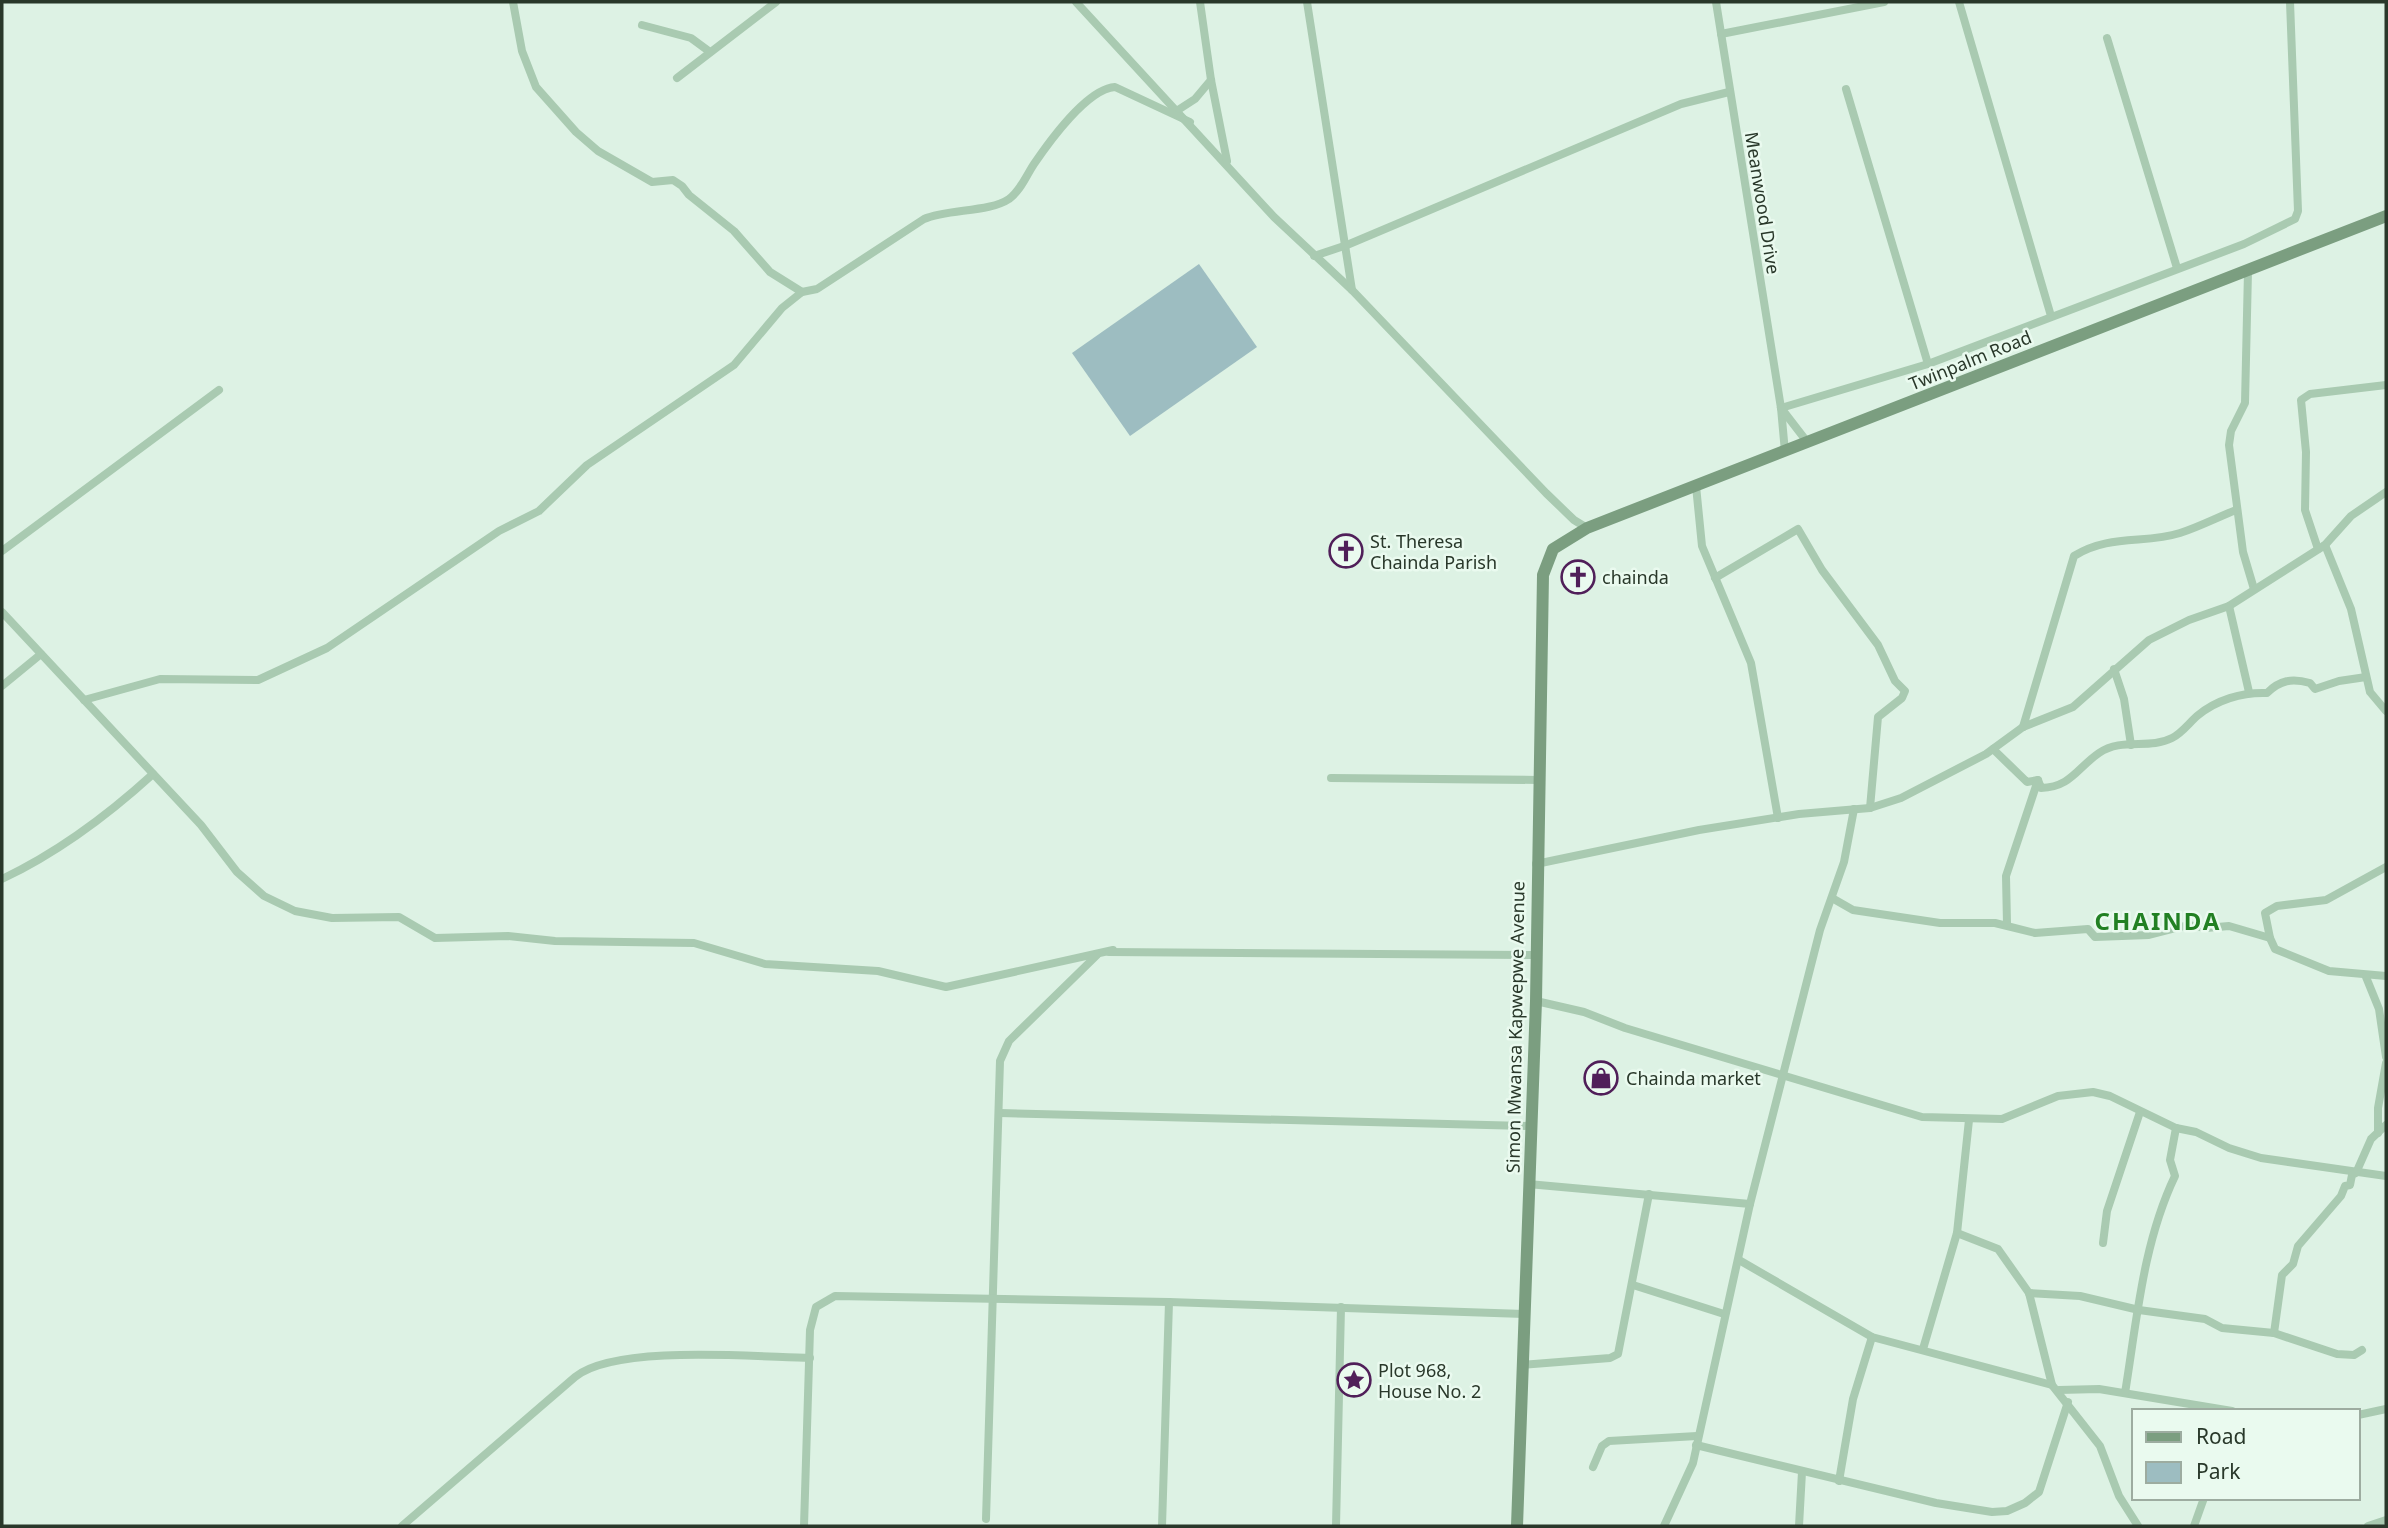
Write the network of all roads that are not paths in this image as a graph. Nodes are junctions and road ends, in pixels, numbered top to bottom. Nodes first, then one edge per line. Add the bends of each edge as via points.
1 (513, 2) edge
2 (776, 2) edge
3 (1076, 2) edge
4 (1200, 2) edge
5 (1307, 2) edge
6 (1716, 2) edge
7 (1884, 2) edge
8 (1959, 2) edge
9 (2290, 2) edge
10 (642, 25) dead end
11 (1721, 34) junction
12 (2107, 38) dead end
13 (710, 52) junction
14 (677, 78) dead end
15 (1211, 80) junction
16 (1846, 89) dead end
17 (1730, 92) junction
18 (1178, 110) junction
19 (1190, 122) junction
20 (1228, 164) junction
21 (2386, 216) edge
22 (1347, 245) junction
23 (1314, 256) junction
24 (2177, 268) junction
25 (2248, 271) junction
26 (1352, 290) junction
27 (803, 292) junction
28 (2051, 316) junction
29 (1928, 364) junction
30 (2386, 385) edge
31 (219, 390) dead end
32 (1781, 408) junction
33 (1808, 443) junction
34 (1785, 452) junction
35 (1696, 486) junction
36 (2386, 492) edge
37 (2236, 510) junction
38 (1587, 528) junction
39 (1567, 538) joint
40 (2321, 547) junction
41 (2, 551) edge
42 (1715, 578) junction
43 (2254, 589) junction
44 (2229, 606) junction
45 (2, 612) edge
46 (41, 654) junction
47 (2114, 669) junction
48 (2366, 677) junction
49 (2, 686) edge
50 (2249, 692) junction
51 (83, 700) junction
52 (2386, 711) edge
53 (2023, 727) junction
54 (2131, 745) junction
55 (1993, 749) junction
56 (153, 774) junction
57 (1331, 778) dead end
58 (1539, 780) junction
59 (2038, 780) junction
60 (1870, 808) junction
61 (1854, 809) junction
62 (1778, 818) junction
63 (1536, 864) junction
64 (2386, 867) edge
65 (2, 879) edge
66 (1832, 898) junction
67 (2007, 924) junction
68 (2270, 938) junction
69 (1113, 950) junction
70 (1536, 955) junction
71 (2386, 976) edge
72 (2366, 977) junction
73 (1536, 1001) junction
74 (2386, 1057) edge
75 (2386, 1063) edge
76 (1782, 1074) junction
77 (2140, 1112) junction
78 (1000, 1113) junction
79 (1969, 1120) junction
80 (2386, 1125) edge
81 (1531, 1126) junction
82 (2176, 1128) junction
83 (2378, 1133) junction
84 (2356, 1172) junction
85 (2386, 1176) edge
86 (1528, 1184) junction
87 (1649, 1194) junction
88 (1750, 1204) junction
89 (1957, 1233) junction
90 (2103, 1243) dead end
91 (1739, 1260) junction
92 (1633, 1285) junction
93 (2029, 1293) junction
94 (994, 1298) junction
95 (1169, 1302) junction
96 (1341, 1307) junction
97 (2139, 1310) junction
98 (1524, 1314) junction
99 (1724, 1314) junction
100 (2274, 1334) junction
101 (1872, 1336) junction
102 (1923, 1349) junction
103 (2362, 1350) dead end
104 (810, 1358) junction
105 (1522, 1365) junction
106 (2055, 1387) junction
107 (2125, 1393) junction
108 (2068, 1402) junction
109 (2220, 1409) edge
110 (2386, 1409) edge
111 (2360, 1415) edge
112 (1697, 1441) junction
113 (1593, 1467) dead end
114 (1802, 1472) junction
115 (1839, 1481) junction
116 (2203, 1500) edge
117 (986, 1519) dead end
118 (2386, 1520) edge
119 (402, 1526) edge
120 (804, 1526) edge
121 (1162, 1526) edge
122 (1336, 1526) edge
123 (1517, 1526) edge
124 (1664, 1526) edge
125 (1799, 1526) edge
126 (2138, 1526) edge
127 (2194, 1526) edge
128 (2368, 1526) edge

1 - 27 street via 522,51 536,86 576,132 598,151 652,182 673,180 682,186 734,231 770,272
2 - 13 street
3 - 18 street
4 - 15 street
5 - 22 street
6 - 11 street, Meanwood Drive
7 - 11 street
8 - 28 street
9 - 24 street via 2295,219 2244,244
10 - 13 street via 679,33
11 - 17 street, Meanwood Drive
12 - 24 street
13 - 14 street
15 - 18 street
15 - 20 street
16 - 29 street
17 - 22 street via 1681,104
17 - 32 street, Meanwood Drive
18 - 19 street
19 - 20 street
19 - 27 street via 1115,87 1097,92 1048,143 1009,198 924,219 817,289
20 - 23 street
21 - 25 main road, Twinpalm Road
22 - 23 street
22 - 26 street
23 - 26 street
24 - 28 street
25 - 33 main road, Twinpalm Road
25 - 37 street via 2245,403 2231,431 2230,445
26 - 38 street via 1546,493
27 - 51 street via 782,308 734,365 587,465 539,511 499,531 327,648 258,680 160,679
28 - 29 street
29 - 32 street
30 - 40 street via 2310,394 2301,400 2305,510
31 - 41 street
32 - 33 street
32 - 34 street, Meanwood Drive
33 - 34 main road, Twinpalm Road
34 - 35 main road, Twinpalm Road
35 - 38 main road, Twinpalm Road
35 - 42 street via 1702,546
36 - 40 street via 2351,516
37 - 43 street
37 - 53 street via 2180,533 2130,538 2074,556
38 - 39 main road, Twinpalm Road
39 - 58 main road, Simon Mwansa Kapwepwe Avenue via 1553,549 1543,575
40 - 43 street
40 - 48 street via 2351,609
42 - 60 street via 1798,529 1878,645 1895,681 1905,691 1878,717
42 - 62 street via 1751,663
43 - 44 street
44 - 47 street via 2164,630
44 - 50 street
45 - 46 street
46 - 49 street
46 - 51 street
47 - 53 street via 2074,707
47 - 54 street
48 - 50 street via 2315,689 2300,680 2278,682 2267,693
48 - 52 street via 2370,692
50 - 54 street via 2206,709 2173,737
51 - 56 street
53 - 55 street
54 - 59 street via 2117,743 2098,753 2059,787 2041,788
55 - 59 street via 2027,782
55 - 60 street via 1901,798
56 - 65 street via 64,843
56 - 69 street via 237,872 264,895 295,911 332,918 399,918 435,938 694,943 765,964 878,971 946,986
57 - 58 street
58 - 63 main road, Simon Mwansa Kapwepwe Avenue
59 - 67 street via 2006,876
60 - 61 street
61 - 62 street
61 - 66 street
62 - 63 street
63 - 70 main road, Simon Mwansa Kapwepwe Avenue
64 - 68 street via 2326,900 2277,906 2265,912
66 - 67 street via 1853,910 1940,923
66 - 76 street
67 - 68 street via 2035,933 2088,929 2095,937 2149,935 2188,925 2229,926
68 - 72 street via 2275,949 2317,966
69 - 70 street
69 - 78 street via 1088,962 1009,1041 1000,1061
70 - 73 main road, Simon Mwansa Kapwepwe Avenue
71 - 72 street
72 - 74 street via 2379,1009
73 - 76 street
73 - 81 main road, Simon Mwansa Kapwepwe Avenue
75 - 83 street
76 - 79 street via 1922,1117
76 - 88 street
77 - 79 street via 2110,1096 2074,1093 2013,1117
77 - 82 street
77 - 90 street via 2107,1211
78 - 81 street
78 - 94 street
79 - 89 street
80 - 83 street
81 - 86 main road, Simon Mwansa Kapwepwe Avenue
82 - 84 street via 2261,1158
82 - 97 street via 2170,1160 2175,1176 2150,1242
83 - 84 street via 2365,1148
84 - 85 street
84 - 100 street via 2298,1246 2293,1264 2282,1275
86 - 87 street
86 - 98 main road, Simon Mwansa Kapwepwe Avenue
87 - 88 street
87 - 92 street
88 - 91 street
89 - 93 street via 1998,1249
89 - 102 street
91 - 99 street
91 - 101 street
92 - 99 street
92 - 105 street via 1615,1357
93 - 97 street via 2080,1296
93 - 106 street
94 - 95 street
94 - 104 street via 835,1296 824,1300 813,1315
94 - 117 street
95 - 96 street
95 - 121 street
96 - 98 street
96 - 122 street
97 - 100 street
97 - 107 street
98 - 105 main road, Simon Mwansa Kapwepwe Avenue
99 - 112 street
100 - 103 street via 2337,1354 2354,1355
101 - 102 street
101 - 115 street via 1853,1399
102 - 106 street
104 - 119 street via 644,1357 591,1367
104 - 120 street
105 - 123 main road, Simon Mwansa Kapwepwe Avenue
106 - 107 street
106 - 108 street
107 - 109 street
108 - 115 street via 2039,1492 2007,1511 1936,1503
108 - 126 street via 2100,1446 2125,1509
110 - 111 street
112 - 113 street via 1609,1441
112 - 114 street
112 - 124 street via 1688,1479
114 - 115 street
114 - 125 street
116 - 127 street
118 - 128 street

